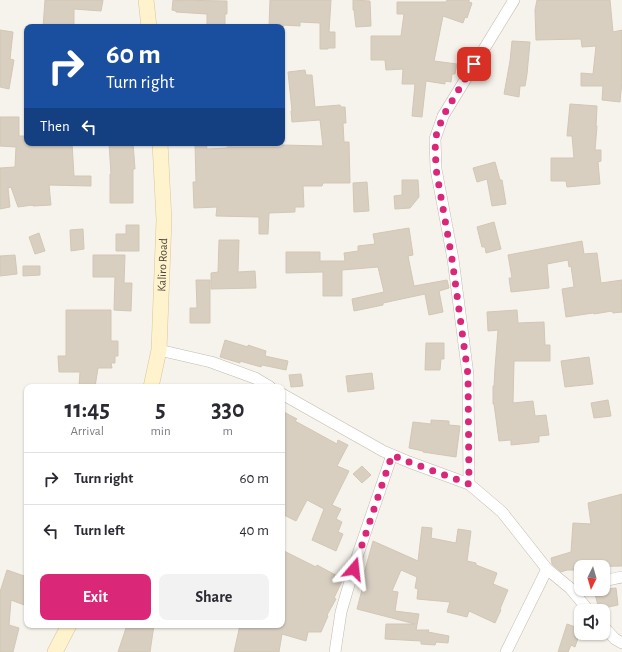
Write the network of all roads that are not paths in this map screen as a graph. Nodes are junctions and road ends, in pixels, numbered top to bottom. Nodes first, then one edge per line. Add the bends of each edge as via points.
1 (146, 0) edge
2 (514, 0) edge
3 (149, 24) edge
4 (160, 146) edge
5 (159, 350) junction
6 (152, 384) edge
7 (265, 384) edge
8 (285, 396) edge
9 (392, 455) junction
10 (469, 484) junction
11 (547, 569) junction
12 (622, 577) edge
13 (610, 580) edge
14 (574, 587) edge
15 (570, 588) junction
16 (583, 604) edge
17 (67, 628) edge
18 (610, 634) edge
19 (622, 643) edge
20 (55, 652) edge
21 (335, 652) edge
22 (506, 652) edge

1 - 3 main road
2 - 10 street via 443,116 435,139 436,169 468,375
4 - 5 main road, Kaliro Road via 164,220
5 - 6 main road, Kaliro Road
5 - 7 street via 211,362
8 - 9 street
9 - 10 street
9 - 21 street via 341,612
10 - 11 street via 502,512
11 - 15 street
11 - 22 street
12 - 13 street
14 - 15 street
15 - 16 street
17 - 20 main road
18 - 19 street

